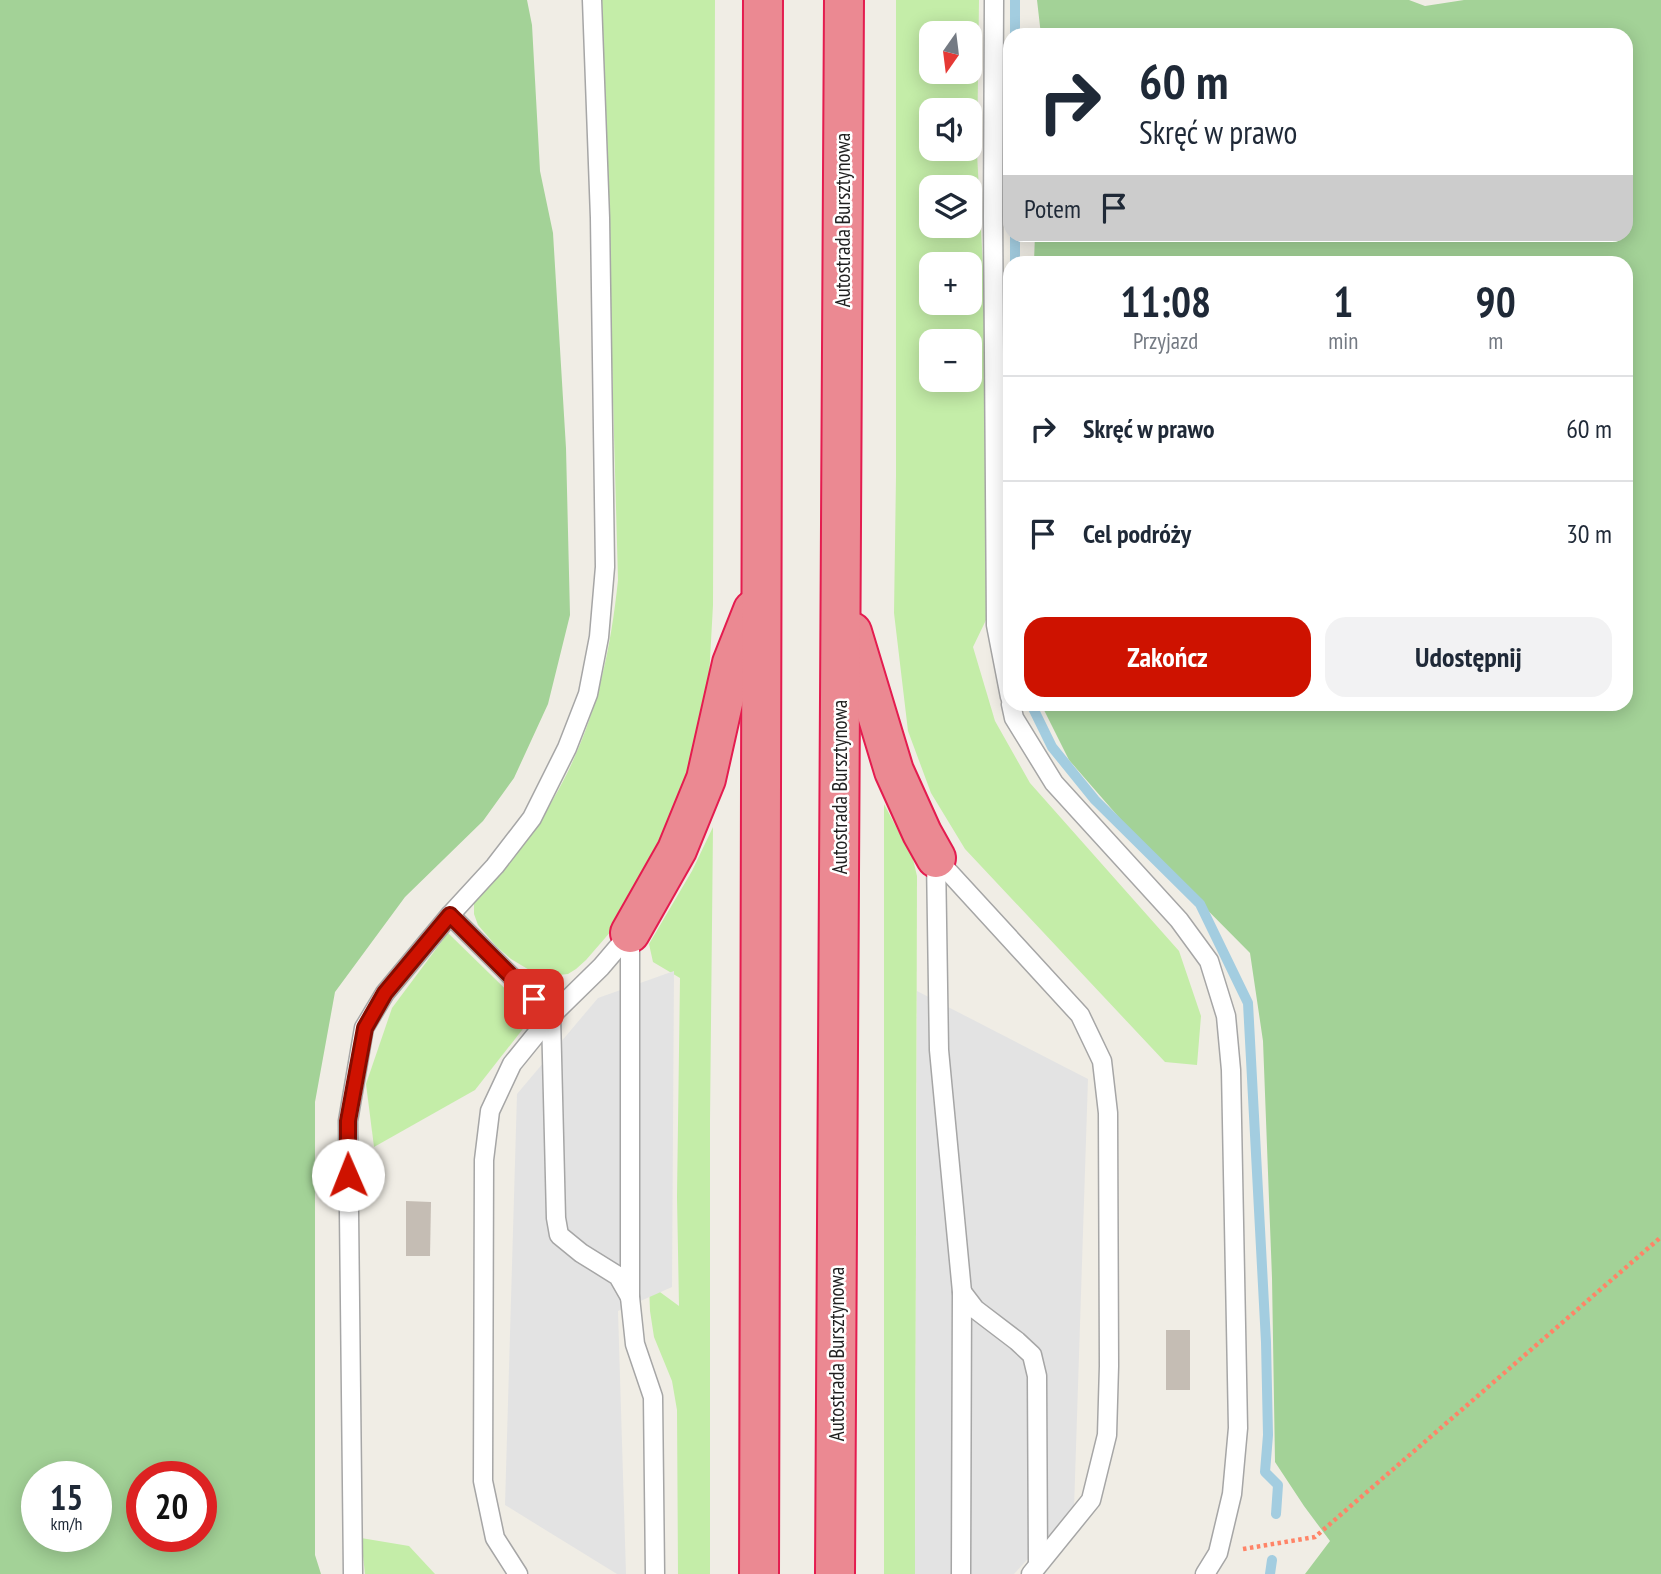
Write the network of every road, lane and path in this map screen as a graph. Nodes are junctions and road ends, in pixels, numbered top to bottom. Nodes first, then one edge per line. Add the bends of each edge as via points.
1 (592, 0) edge
2 (763, 0) edge
3 (844, 0) edge
4 (994, 0) edge
5 (761, 592) junction
6 (841, 597) junction
7 (1003, 661) edge
8 (1012, 711) edge
9 (936, 858) junction
10 (450, 915) junction
11 (630, 933) junction
12 (551, 1016) junction
13 (1661, 1237) edge
14 (962, 1292) junction
15 (630, 1297) junction
16 (1218, 1553) junction
17 (1034, 1569) edge
18 (353, 1574) edge
19 (517, 1574) edge
20 (655, 1574) edge
21 (759, 1574) edge
22 (835, 1574) edge
23 (961, 1574) edge
24 (1205, 1574) edge

1 - 10 lane via 605,567 599,637 587,694 533,818
2 - 5 highway
3 - 6 highway, Autostrada Bursztynowa
4 - 7 lane via 996,625
5 - 11 highway via 732,663 706,779 677,850
5 - 21 highway
6 - 9 highway via 894,771
6 - 22 highway, Autostrada Bursztynowa
8 - 16 lane via 1054,783 1179,920 1209,961 1226,1016 1238,1428 1232,1494
9 - 14 lane via 939,1050
9 - 17 lane via 1080,1015 1102,1061 1108,1113 1107,1435 1091,1500
10 - 12 lane
10 - 18 lane via 385,993 365,1028 348,1121
11 - 12 lane
11 - 15 lane
12 - 15 lane via 559,1235 618,1276
12 - 19 lane via 506,1076 490,1111 484,1160 483,1481 495,1538
13 - 16 path via 1315,1536
14 - 17 lane via 975,1309 1032,1355 1037,1376
14 - 23 lane
15 - 20 lane via 635,1344 653,1397
16 - 24 lane

